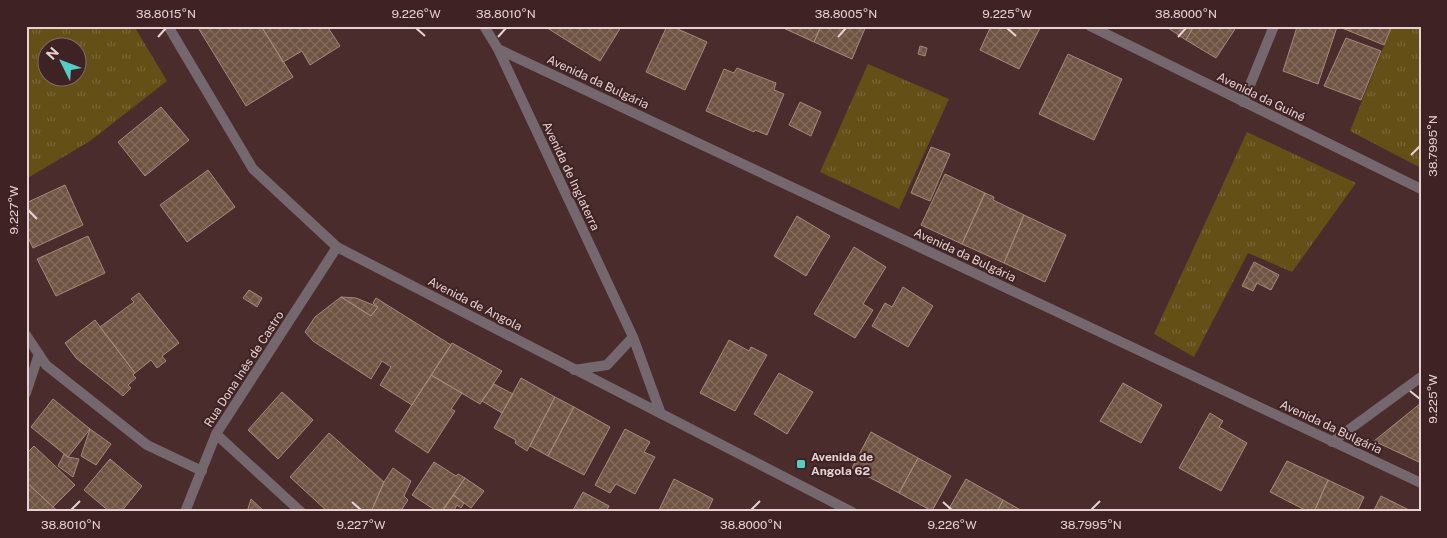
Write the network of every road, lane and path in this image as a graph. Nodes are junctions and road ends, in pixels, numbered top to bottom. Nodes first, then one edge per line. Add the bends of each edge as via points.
1 (168, 26) edge
2 (484, 26) edge
3 (1090, 26) edge
4 (1274, 26) edge
5 (498, 49) junction
6 (1243, 102) junction
7 (1421, 189) edge
8 (337, 247) junction
9 (26, 334) edge
10 (633, 337) junction
11 (39, 354) junction
12 (574, 370) junction
13 (1421, 377) edge
14 (26, 393) edge
15 (661, 414) junction
16 (216, 434) junction
17 (1332, 442) junction
18 (202, 471) junction
19 (1421, 483) edge
20 (185, 512) edge
21 (301, 512) edge
22 (852, 512) edge

1 - 8 street, Avenida de Angola via 253,169
2 - 5 street, Avenida de Inglaterra
3 - 6 street, Avenida da Guiné
4 - 6 street
5 - 10 street, Avenida de Inglaterra
5 - 17 street, Avenida da Bulgária
6 - 7 street, Avenida da Guiné
8 - 12 street, Avenida de Angola
8 - 16 street, Rua Dona Inês de Castro
9 - 11 street
10 - 12 street via 607,365
10 - 15 street, Avenida de Inglaterra
11 - 14 street
11 - 18 street via 46,365 147,446
12 - 15 street, Avenida de Angola
13 - 17 street
15 - 22 street, Avenida de Angola
16 - 18 street, Rua Dona Inês de Castro
16 - 21 street
17 - 19 street, Avenida da Bulgária
18 - 20 street, Rua Dona Inês de Castro

